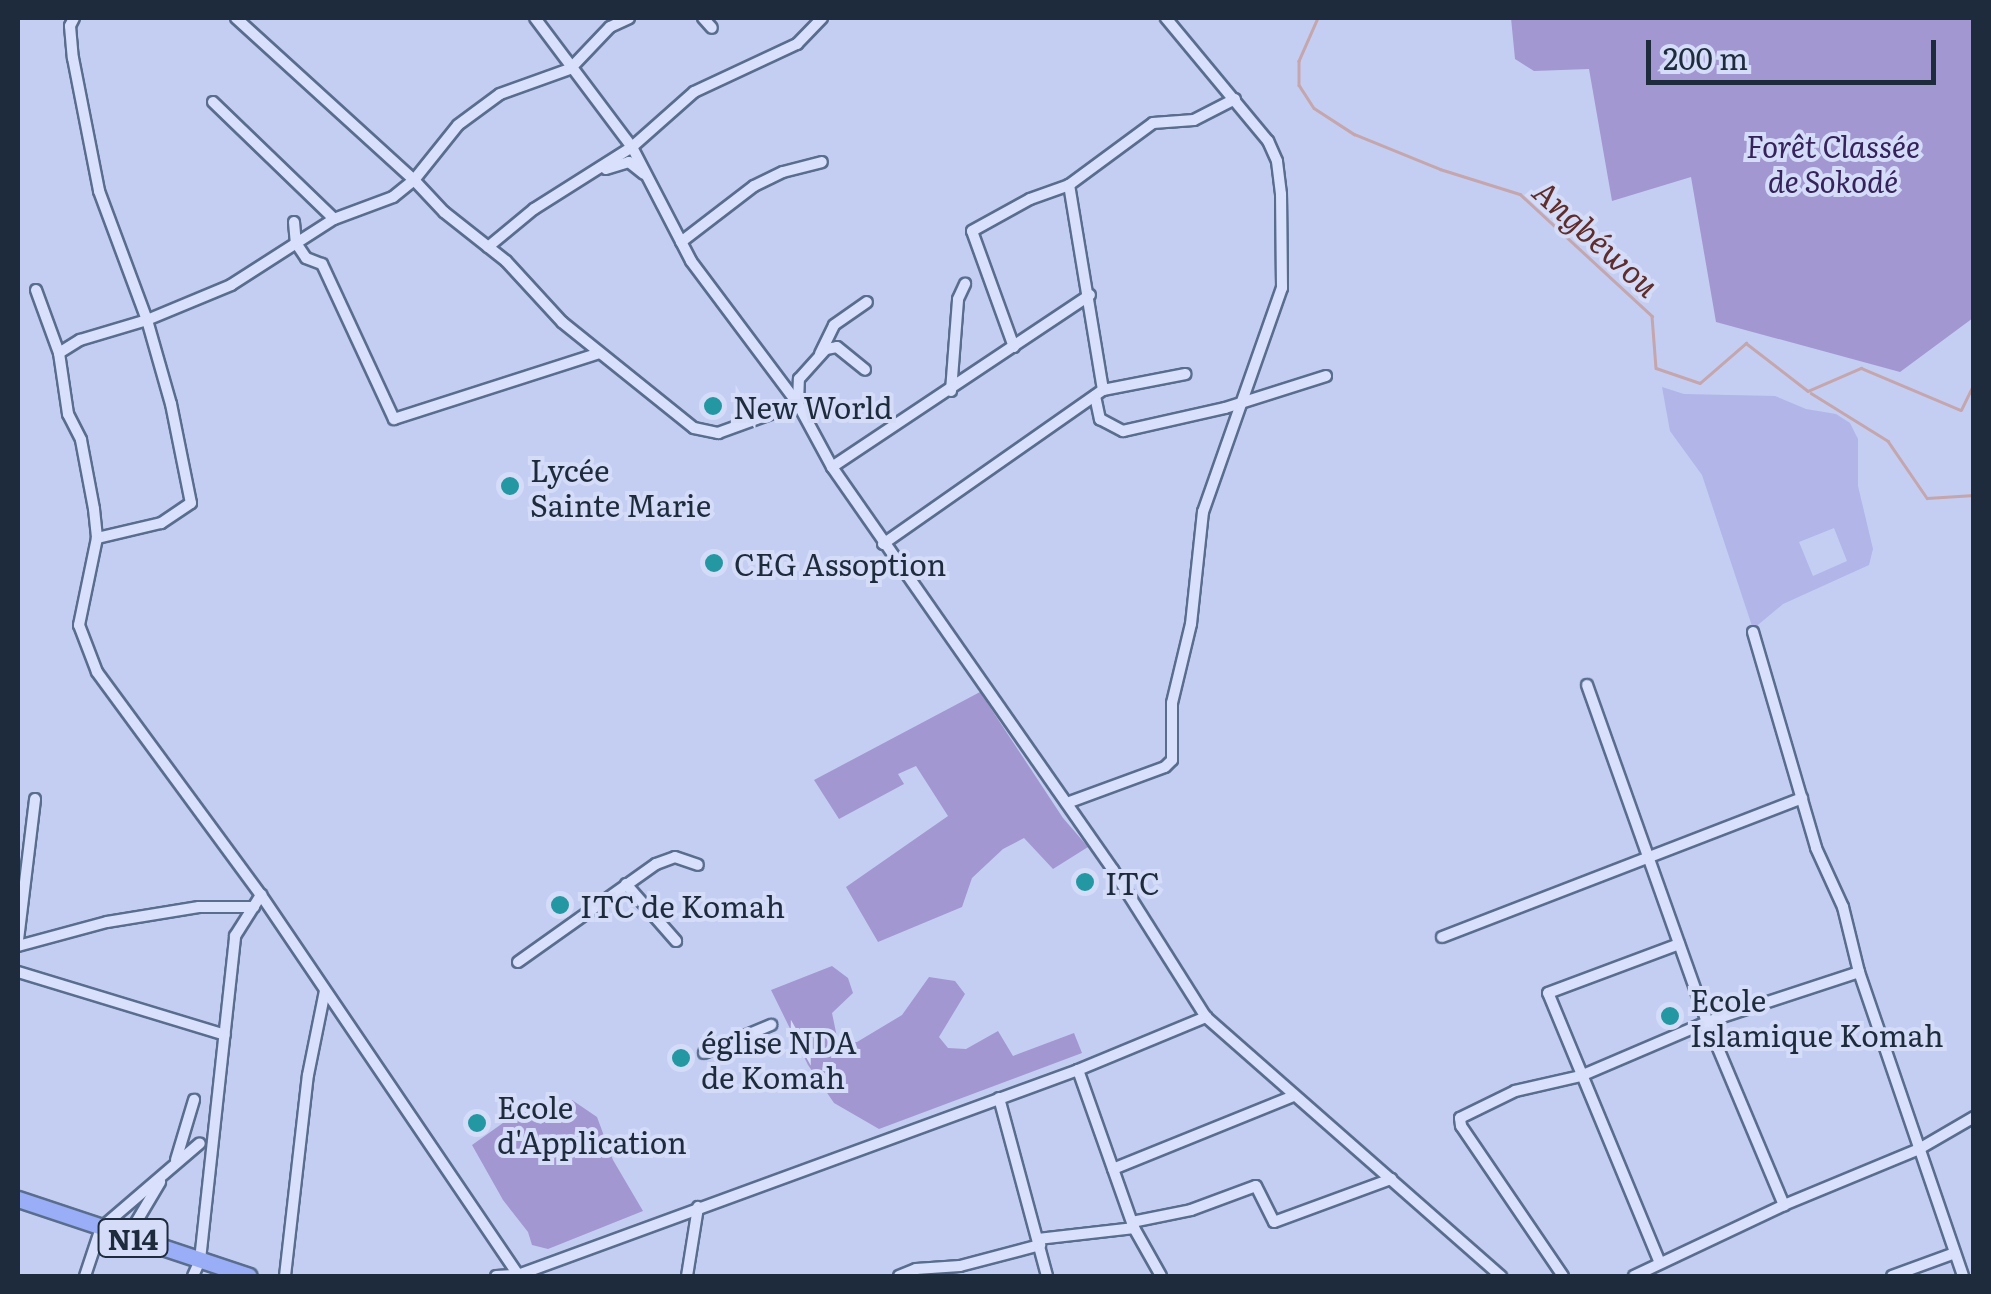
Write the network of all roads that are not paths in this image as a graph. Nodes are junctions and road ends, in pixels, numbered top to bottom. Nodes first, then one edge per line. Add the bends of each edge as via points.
1 (74, 18) edge
2 (535, 18) edge
3 (629, 18) edge
4 (704, 18) edge
5 (822, 18) edge
6 (1166, 18) edge
7 (243, 20) edge
8 (712, 28) dead end
9 (570, 69) junction
10 (1235, 99) junction
11 (212, 102) dead end
12 (632, 147) junction
13 (822, 162) dead end
14 (647, 176) junction
15 (582, 178) junction
16 (414, 180) junction
17 (1070, 185) junction
18 (334, 219) junction
19 (294, 222) dead end
20 (681, 242) junction
21 (296, 243) junction
22 (488, 247) junction
23 (965, 284) dead end
24 (36, 290) dead end
25 (1090, 296) junction
26 (867, 302) dead end
27 (147, 320) junction
28 (1014, 348) junction
29 (59, 353) junction
30 (599, 353) junction
31 (819, 355) junction
32 (865, 370) dead end
33 (1186, 374) dead end
34 (1326, 376) dead end
35 (951, 391) junction
36 (1100, 393) junction
37 (1240, 403) junction
38 (798, 404) junction
39 (832, 467) junction
40 (98, 538) junction
41 (884, 544) junction
42 (1753, 632) dead end
43 (1587, 685) dead end
44 (1802, 798) junction
45 (35, 799) dead end
46 (1066, 803) junction
47 (1648, 858) junction
48 (698, 865) dead end
49 (626, 884) junction
50 (261, 894) junction
51 (254, 907) junction
52 (1442, 937) dead end
53 (676, 941) dead end
54 (18, 943) edge
55 (1679, 944) junction
56 (518, 962) dead end
57 (18, 972) edge
58 (1859, 972) junction
59 (325, 992) junction
60 (1206, 1017) junction
61 (1707, 1022) junction
62 (771, 1025) dead end
63 (226, 1035) junction
64 (704, 1052) dead end
65 (1078, 1070) junction
66 (1581, 1076) junction
67 (1294, 1096) junction
68 (999, 1098) junction
69 (194, 1100) dead end
70 (1974, 1117) edge
71 (188, 1131) junction
72 (200, 1143) junction
73 (1919, 1149) junction
74 (212, 1150) junction
75 (174, 1163) junction
76 (1113, 1169) junction
77 (1391, 1179) junction
78 (18, 1198) edge
79 (1784, 1205) junction
80 (698, 1208) junction
81 (1133, 1225) junction
82 (101, 1228) junction
83 (128, 1236) junction
84 (1039, 1242) junction
85 (1955, 1253) junction
86 (200, 1260) junction
87 (1660, 1263) junction
88 (85, 1276) edge
89 (193, 1276) edge
90 (248, 1276) edge
91 (284, 1276) edge
92 (496, 1276) edge
93 (519, 1276) edge
94 (687, 1276) edge
95 (899, 1276) edge
96 (1047, 1276) edge
97 (1161, 1276) edge
98 (1502, 1276) edge
99 (1563, 1276) edge
100 (1634, 1276) edge
101 (1892, 1276) edge
102 (1963, 1276) edge

1 - 27 street via 73,58 99,191
2 - 9 street
3 - 9 street
4 - 8 street
5 - 12 street via 797,44 694,92
6 - 10 street
7 - 16 street
9 - 12 street
9 - 16 street via 500,94 458,125
10 - 17 street via 1194,120 1153,123
10 - 37 street via 1277,161 1284,247 1279,301
11 - 18 street
12 - 14 street
12 - 15 street
13 - 20 street via 754,186
14 - 15 street via 629,162
14 - 20 street
15 - 22 street
16 - 18 street via 393,197
16 - 22 street
17 - 25 street
17 - 28 street via 972,231
18 - 21 street
19 - 21 street
20 - 38 street
21 - 27 street via 230,286
21 - 30 street via 306,258 322,264 394,420
22 - 30 street
23 - 35 street
24 - 29 street
25 - 28 street
25 - 36 street
26 - 31 street via 834,325
27 - 29 street
27 - 40 street via 191,503 161,524
28 - 35 street
29 - 40 street
30 - 38 street via 694,428 709,432
31 - 32 street via 837,347
31 - 38 street via 799,379
33 - 36 street
34 - 37 street
35 - 39 street
36 - 37 street via 1100,419 1124,431
36 - 41 street
37 - 46 street via 1204,512 1191,624 1172,703 1172,760
38 - 39 street
39 - 41 street
40 - 50 street via 78,624 97,672
41 - 46 street
42 - 44 street
43 - 47 street
44 - 47 street
44 - 58 street via 1844,907
45 - 54 street
46 - 60 street
47 - 52 street
47 - 55 street
48 - 49 street via 675,857
49 - 53 street
49 - 56 street
50 - 51 street
50 - 59 street
51 - 54 street via 199,907
51 - 63 street via 235,936
55 - 61 street
55 - 66 street via 1548,993
57 - 63 street
58 - 61 street
58 - 73 street
59 - 91 street
59 - 93 street
60 - 65 street
60 - 67 street
61 - 66 street
61 - 79 street
62 - 64 street
63 - 74 street
65 - 68 street
65 - 76 street
66 - 87 street
66 - 99 street via 1515,1091 1460,1118
67 - 76 street
67 - 77 street
68 - 80 street
68 - 84 street
69 - 71 street
70 - 73 street
71 - 72 street
71 - 75 street
72 - 74 street
72 - 75 street
73 - 79 street
73 - 85 street
74 - 86 street
75 - 82 street
75 - 83 street
76 - 81 street
77 - 81 street via 1274,1222 1256,1186
77 - 98 street
78 - 82 main road, N14
79 - 87 street
80 - 93 street
80 - 94 street
81 - 84 street
81 - 97 street
82 - 83 main road, N14
82 - 88 street
83 - 86 main road, N14
84 - 95 street
84 - 96 street
85 - 101 street
85 - 102 street
86 - 89 street
86 - 90 main road, N14
87 - 100 street
92 - 93 street

